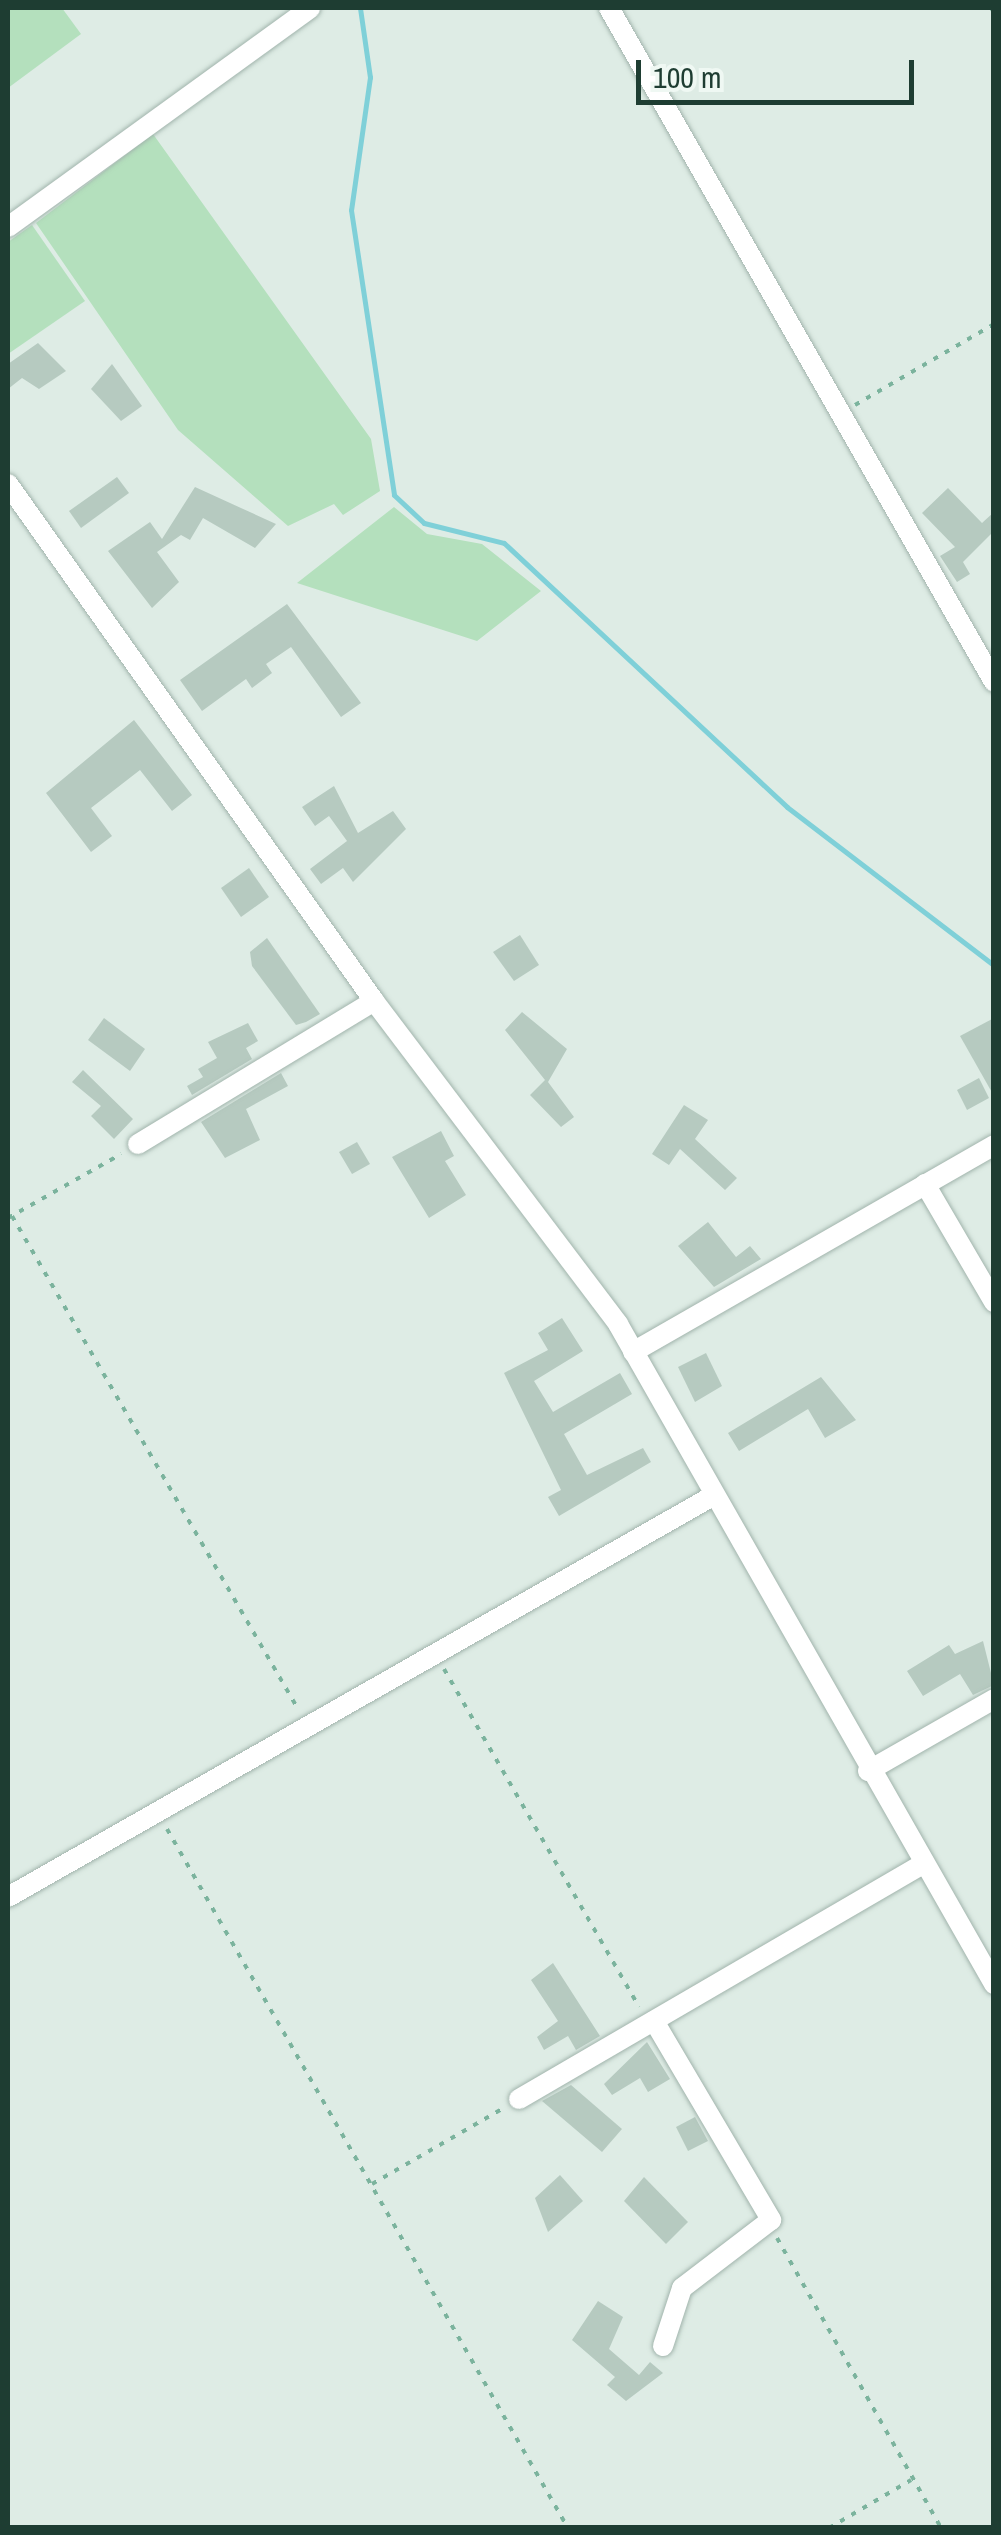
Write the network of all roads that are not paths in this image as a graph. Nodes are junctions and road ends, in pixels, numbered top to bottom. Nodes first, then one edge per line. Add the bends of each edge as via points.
1 (310, 8) edge
2 (610, 8) edge
3 (8, 227) edge
4 (8, 484) edge
5 (994, 682) edge
6 (374, 1001) junction
7 (138, 1144) road end
8 (994, 1145) edge
9 (925, 1184) junction
10 (994, 1302) edge
11 (633, 1352) junction
12 (711, 1497) junction
13 (994, 1699) edge
14 (868, 1771) junction
15 (922, 1864) junction
16 (8, 1898) edge
17 (994, 1984) edge
18 (652, 2023) junction
19 (519, 2099) road end
20 (663, 2346) dead end

1 - 3 street
2 - 5 street
4 - 6 street
6 - 7 street
6 - 11 street
8 - 9 street
9 - 10 street
9 - 11 street
11 - 12 street
12 - 14 street
12 - 16 street
13 - 14 street
14 - 15 street
15 - 17 street
15 - 18 street
18 - 19 street
18 - 20 street via 771,2220 682,2288

